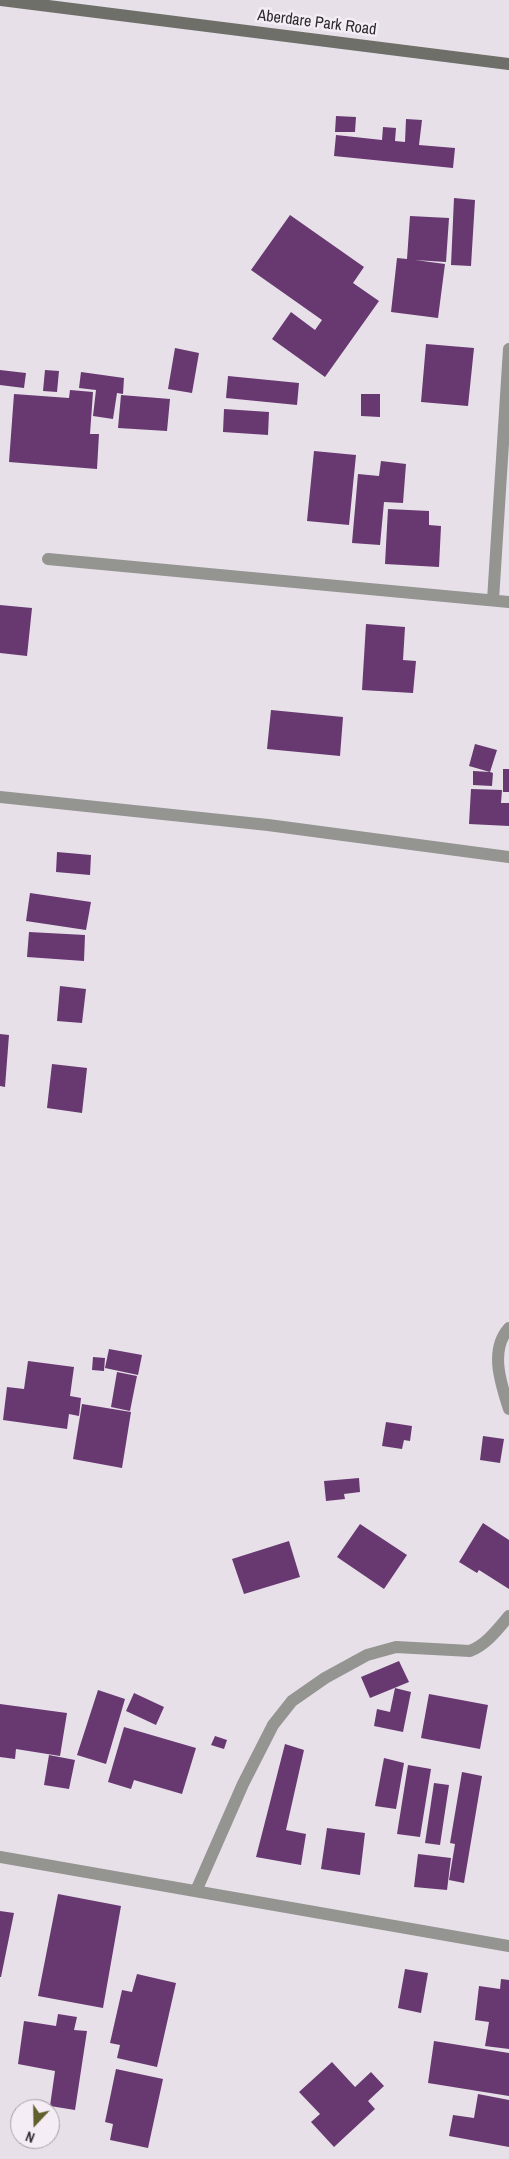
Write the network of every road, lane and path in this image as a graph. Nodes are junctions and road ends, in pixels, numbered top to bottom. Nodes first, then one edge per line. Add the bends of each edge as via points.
1 (1, 0) edge
2 (509, 64) edge
3 (509, 349) edge
4 (48, 559) dead end
5 (493, 600) junction
6 (509, 602) edge
7 (0, 797) edge
8 (509, 857) edge
9 (509, 1328) edge
10 (509, 1409) edge
11 (509, 1616) edge
12 (0, 1857) edge
13 (196, 1891) junction
14 (509, 1946) edge

1 - 2 street, Aberdare Park Road
3 - 5 street
4 - 5 street
5 - 6 street
7 - 8 street via 268,825
9 - 10 street via 497,1349
11 - 13 street via 478,1648 470,1651 396,1647 367,1655 292,1701 272,1725
12 - 13 street
13 - 14 street

